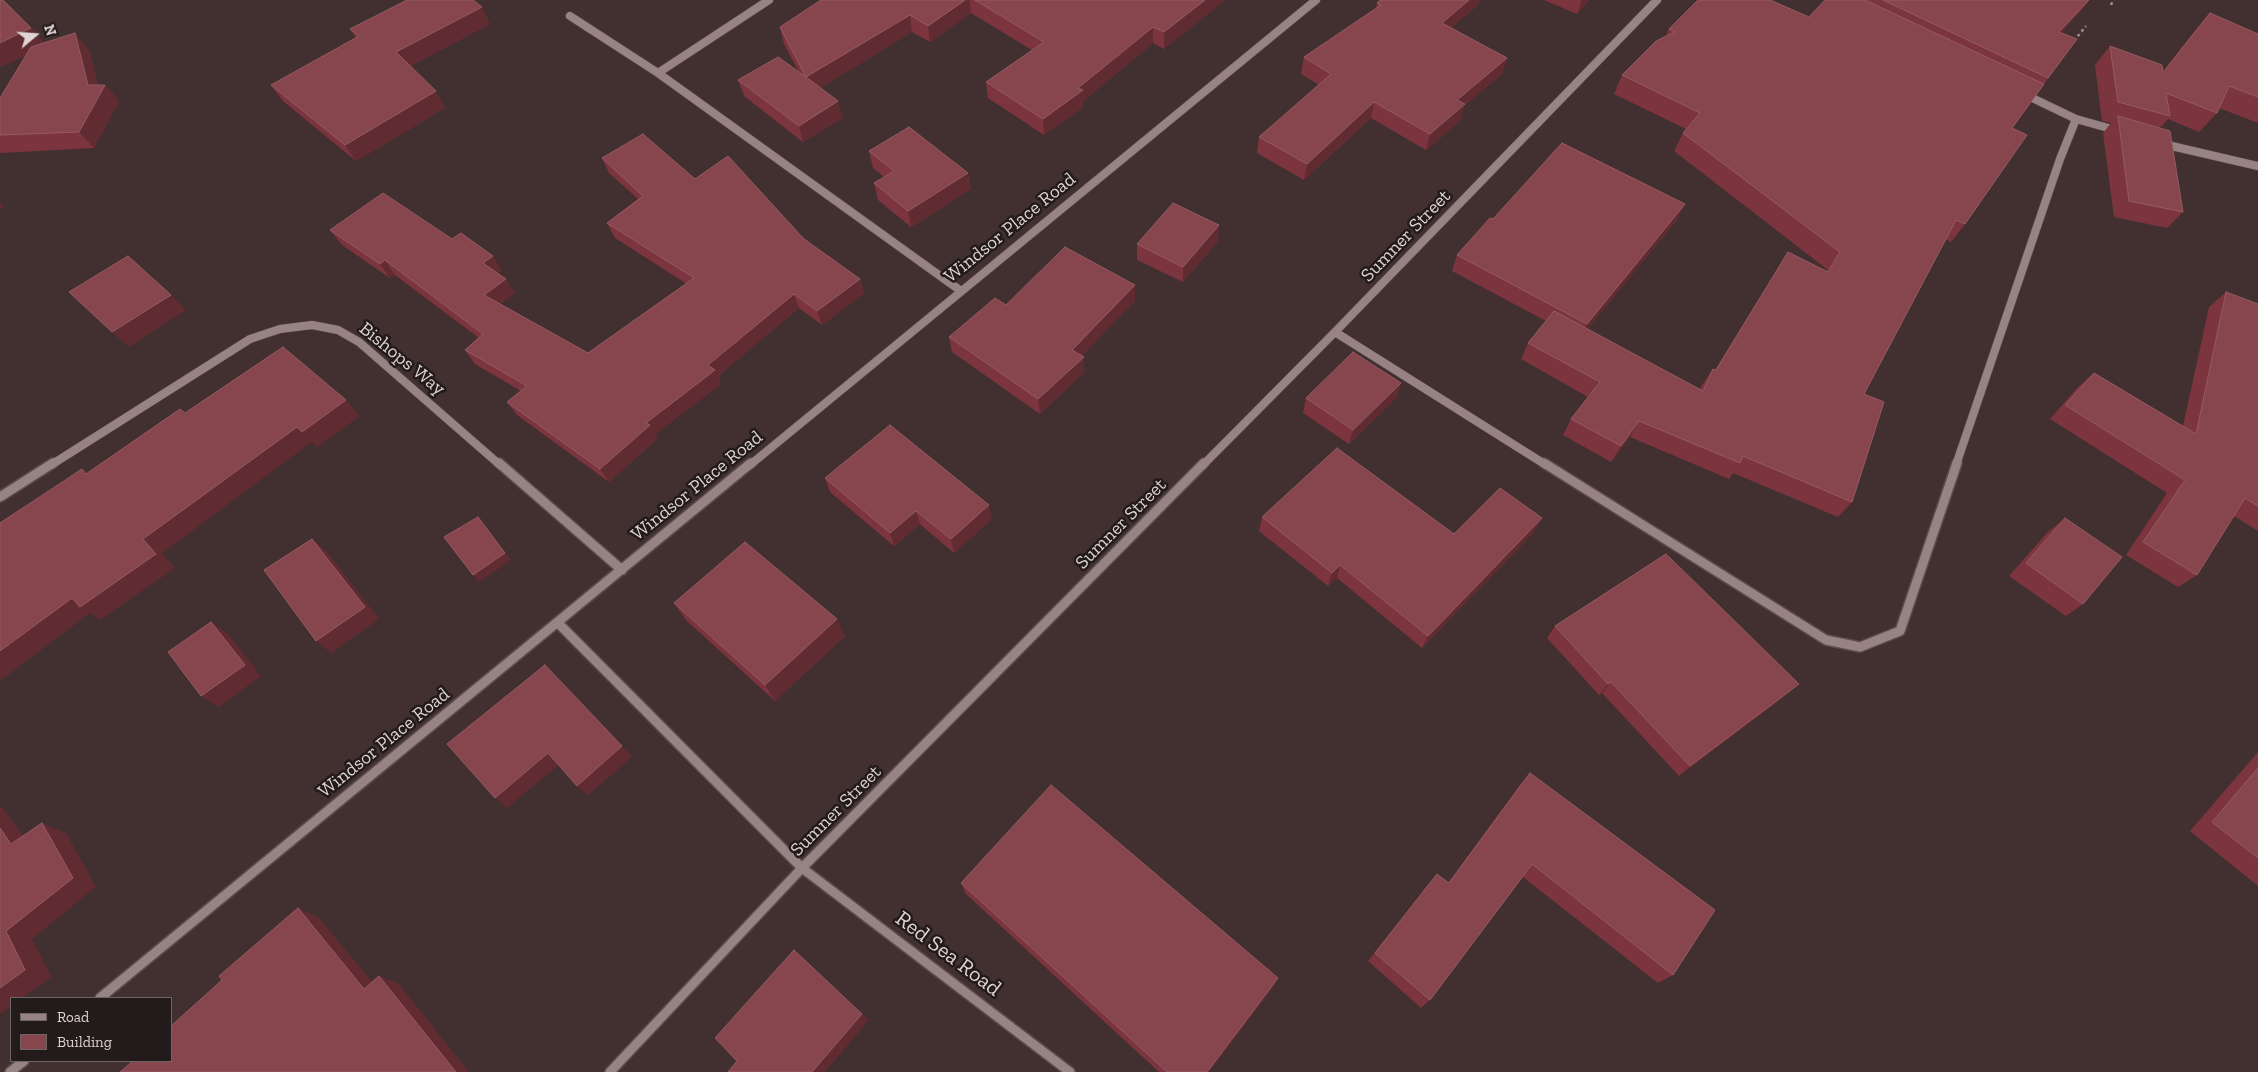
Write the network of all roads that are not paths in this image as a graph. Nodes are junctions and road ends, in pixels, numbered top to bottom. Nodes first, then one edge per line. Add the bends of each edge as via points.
1 (769, 0) edge
2 (1316, 0) edge
3 (1657, 0) edge
4 (570, 16) dead end
5 (658, 72) junction
6 (2017, 90) edge
7 (2076, 119) junction
8 (2131, 135) edge
9 (2159, 143) edge
10 (2258, 166) edge
11 (961, 291) junction
12 (1335, 332) junction
13 (0, 497) edge
14 (622, 570) junction
15 (558, 624) junction
16 (802, 868) junction
17 (101, 997) edge
18 (23, 1062) edge
19 (10, 1072) edge
20 (610, 1072) edge
21 (1070, 1072) edge

1 - 5 street
2 - 11 street, Windsor Place Road
3 - 12 street, Sumner Street
4 - 5 street
5 - 11 street
6 - 7 street
7 - 8 street
7 - 12 street via 1900,630 1860,647 1826,640
9 - 10 street
11 - 14 street, Windsor Place Road
12 - 16 street, Sumner Street
13 - 14 street, Bishops Way via 250,339 280,329 312,325 338,330 359,342
14 - 15 street, Windsor Place Road
15 - 16 street, Red Sea Road
15 - 17 street, Windsor Place Road
16 - 20 street, Sumner Street
16 - 21 street, Red Sea Road
18 - 19 street

